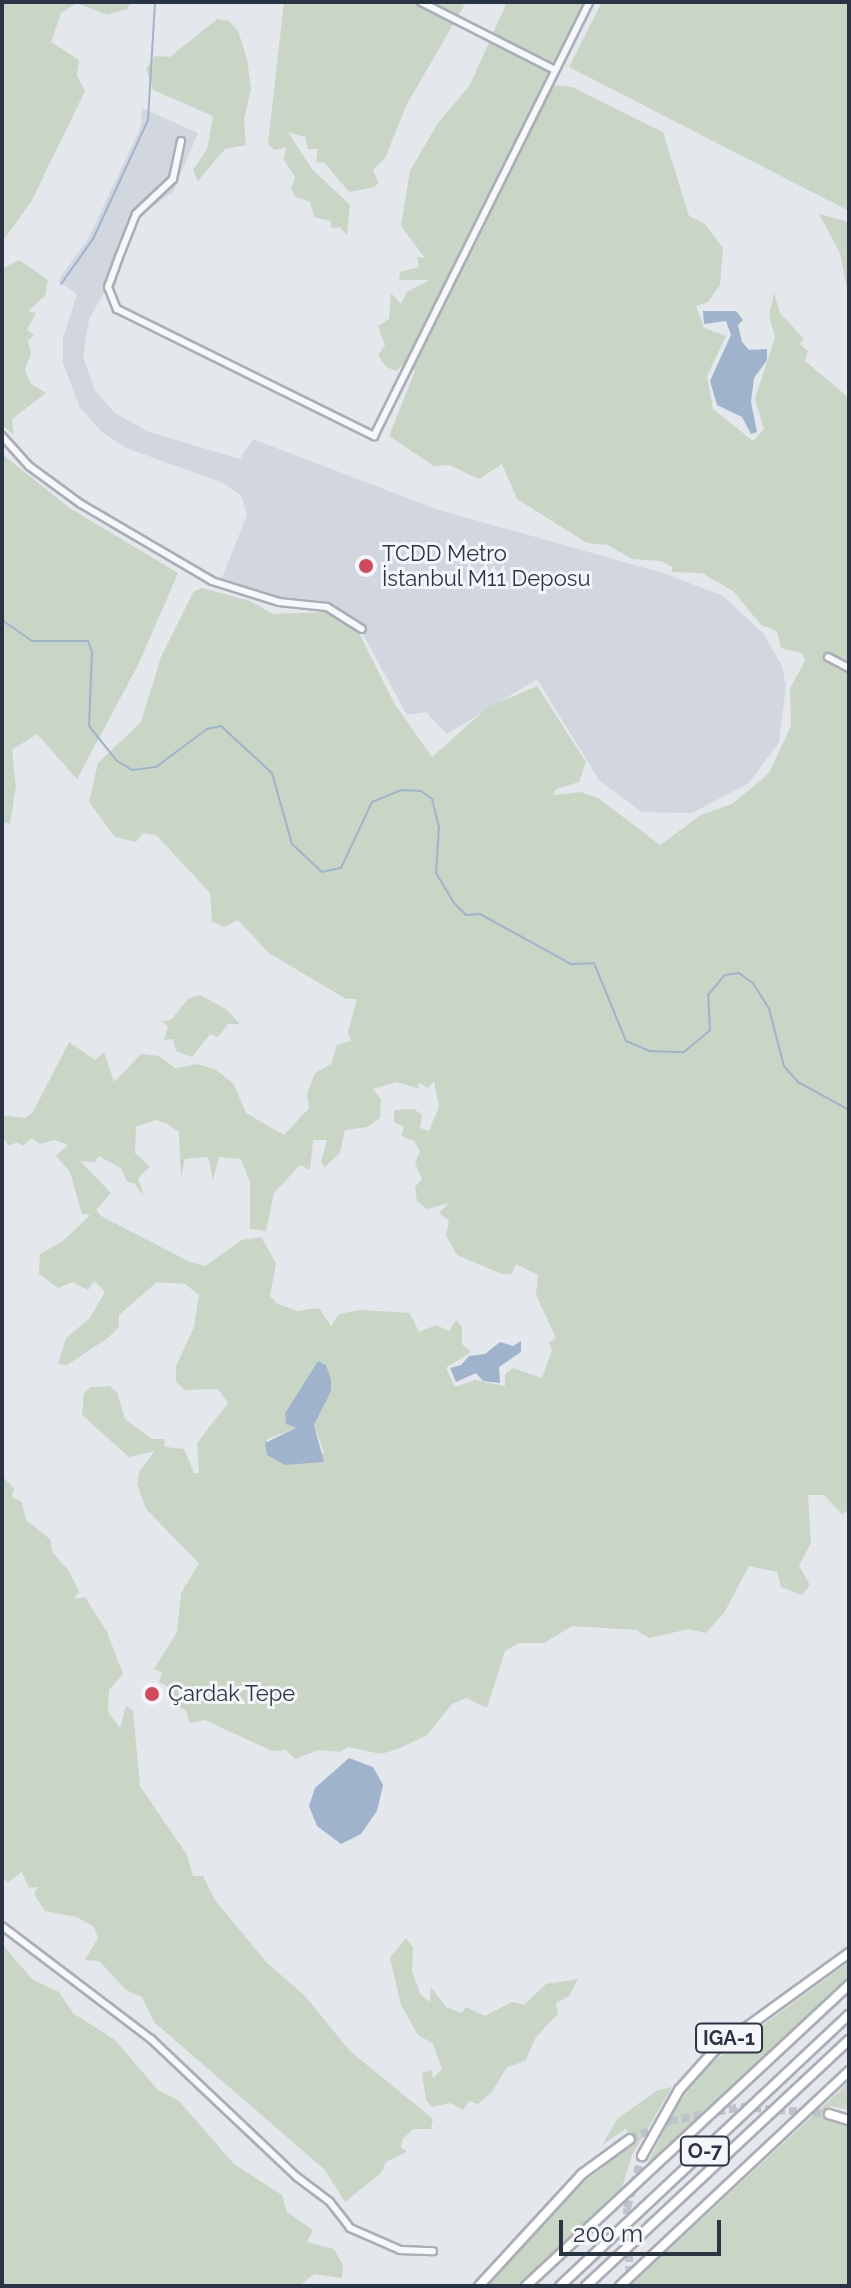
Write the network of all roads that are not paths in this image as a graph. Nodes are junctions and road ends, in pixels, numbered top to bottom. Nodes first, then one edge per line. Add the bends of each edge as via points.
1 (421, 2) edge
2 (589, 2) edge
3 (555, 70) junction
4 (181, 141) dead end
5 (2, 436) edge
6 (362, 629) dead end
7 (828, 657) dead end
8 (849, 668) edge
9 (2, 1926) edge
10 (849, 1953) edge
11 (849, 1985) edge
12 (849, 2015) edge
13 (849, 2040) edge
14 (849, 2071) edge
15 (829, 2114) tunnel mouth
16 (849, 2120) edge
17 (630, 2139) tunnel mouth
18 (642, 2156) tunnel mouth
19 (433, 2251) dead end
20 (479, 2286) edge
21 (526, 2286) edge
22 (560, 2286) edge
23 (586, 2286) edge
24 (620, 2286) edge

1 - 3 street
2 - 3 street
3 - 4 street via 374,436 117,309 108,287 119,257 136,214 173,179
5 - 6 street via 29,466 81,504 212,581 279,602 327,607
7 - 8 street
9 - 19 street via 151,2039 330,2202 350,2228 400,2250
10 - 18 highway, IGA-1 via 705,2059 670,2104
11 - 21 highway
12 - 22 highway, O-7
13 - 23 highway, O-7
14 - 24 highway
15 - 16 highway
17 - 20 highway via 582,2174

